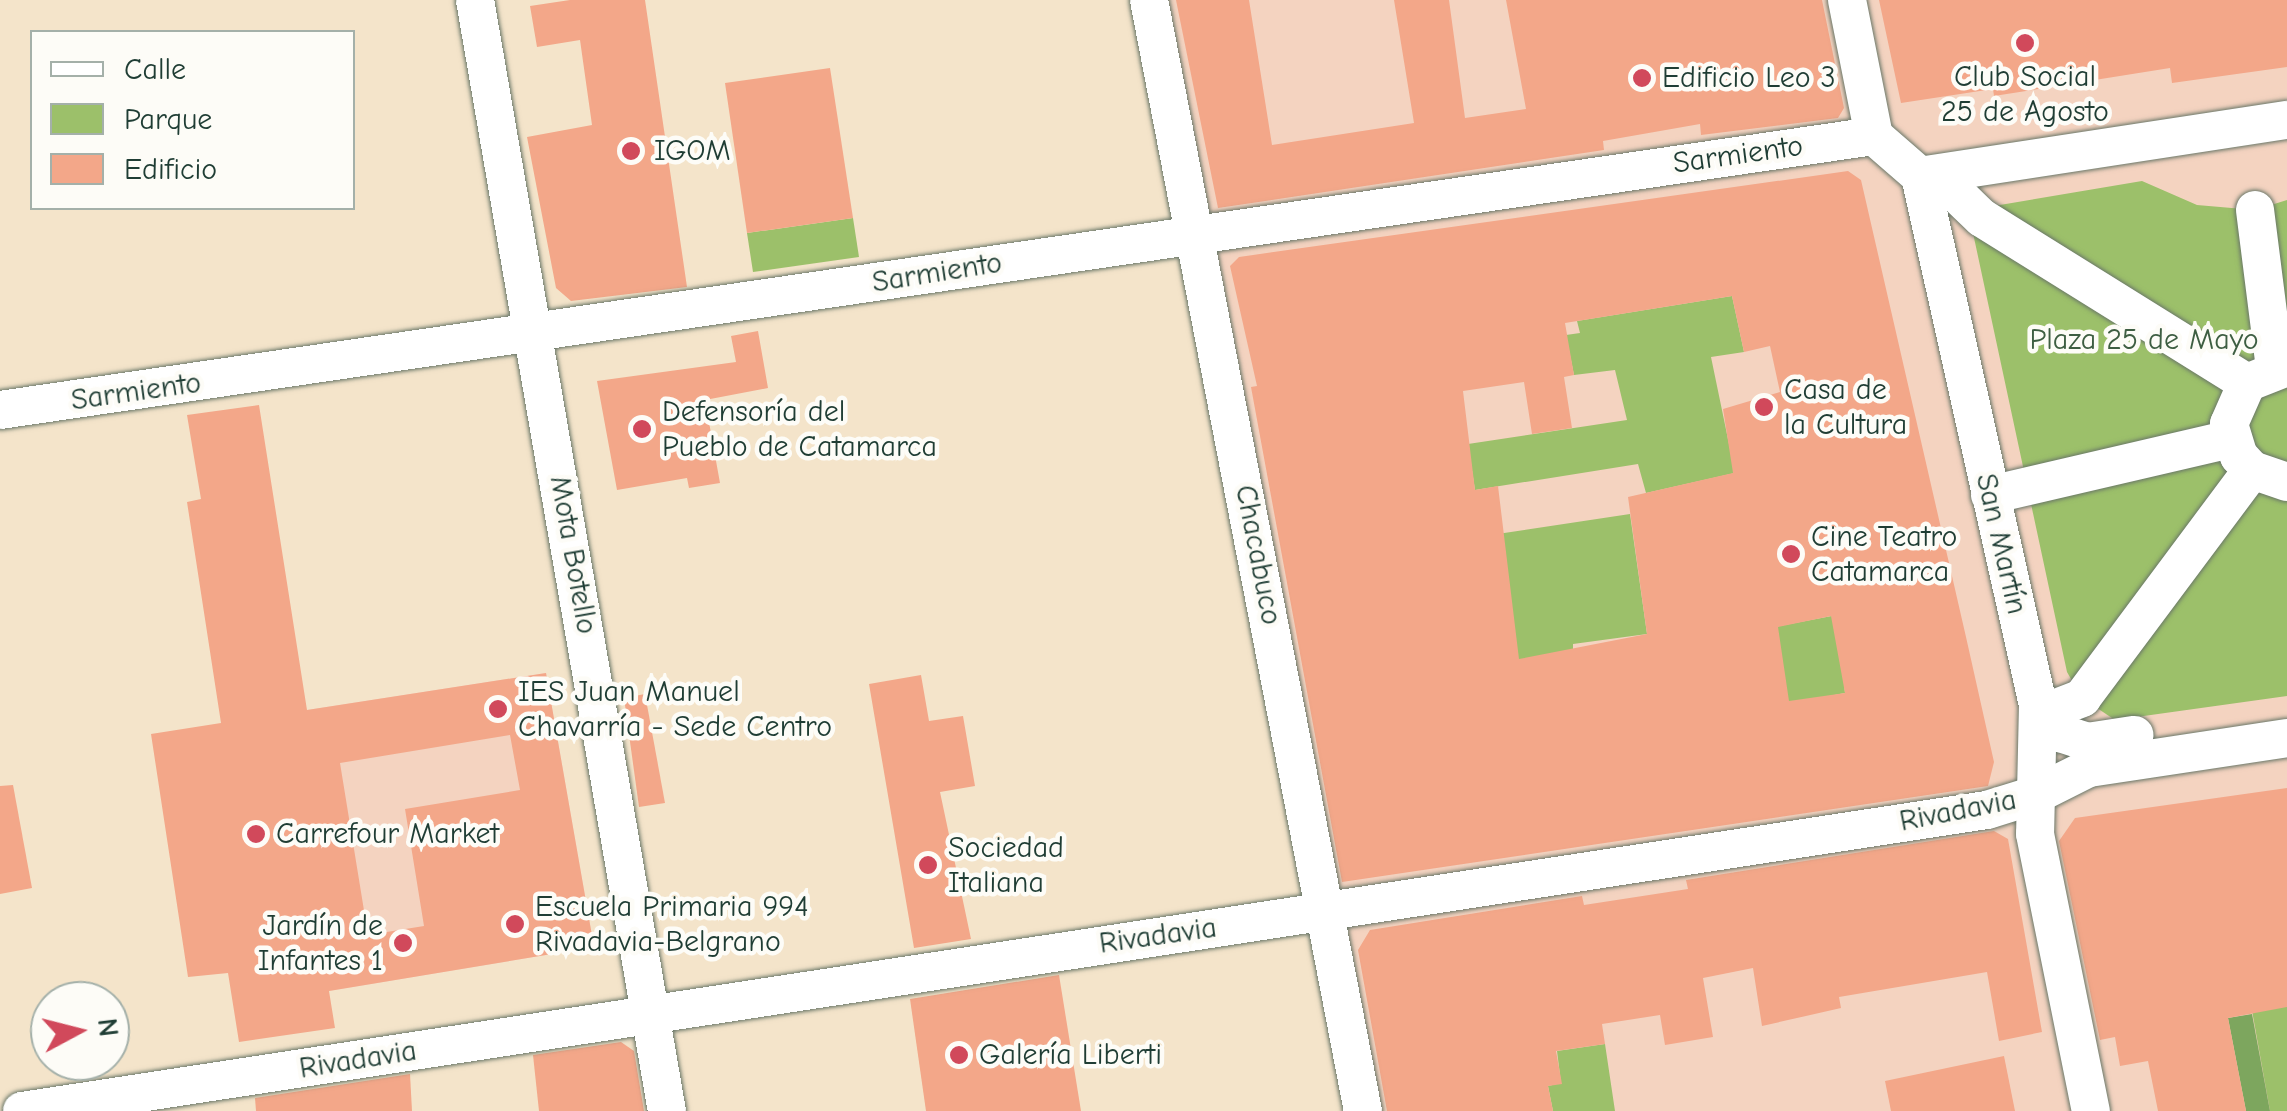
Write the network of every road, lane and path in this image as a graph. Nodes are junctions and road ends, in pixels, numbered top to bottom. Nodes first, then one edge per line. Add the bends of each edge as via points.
1 (475, 0) edge
2 (1149, 0) edge
3 (1847, 0) edge
4 (2287, 120) edge
5 (1874, 136) junction
6 (1920, 176) junction
7 (1960, 197) dead end
8 (2256, 210) dead end
9 (1198, 232) junction
10 (536, 335) junction
11 (2270, 372) edge
12 (0, 410) edge
13 (2256, 464) edge
14 (1990, 495) junction
15 (2048, 706) junction
16 (2287, 712) edge
17 (2287, 738) edge
18 (2035, 795) junction
19 (1324, 911) junction
20 (650, 1012) junction
21 (22, 1111) edge
22 (666, 1111) edge
23 (1363, 1111) edge
24 (2091, 1111) edge

1 - 10 street, Mota Botello
2 - 9 street, Chacabuco
3 - 5 street
4 - 6 street
5 - 6 street
5 - 9 street, Sarmiento
6 - 14 street, San Martín
7 - 11 street via 1982,218
8 - 11 street
9 - 10 street, Sarmiento
9 - 19 street, Chacabuco
10 - 12 street, Sarmiento
10 - 20 street, Mota Botello
11 - 13 street via 2232,409
13 - 14 street
13 - 15 street via 2082,698
14 - 15 street, San Martín
15 - 16 street via 2060,733 2087,742
15 - 18 street, San Martín
17 - 18 street, Rivadavia via 2089,768
18 - 19 street, Rivadavia via 1987,810
18 - 24 street, San Martín via 2035,834
19 - 20 street, Rivadavia
19 - 23 street, Chacabuco
20 - 21 street, Rivadavia
20 - 22 street, Mota Botello

